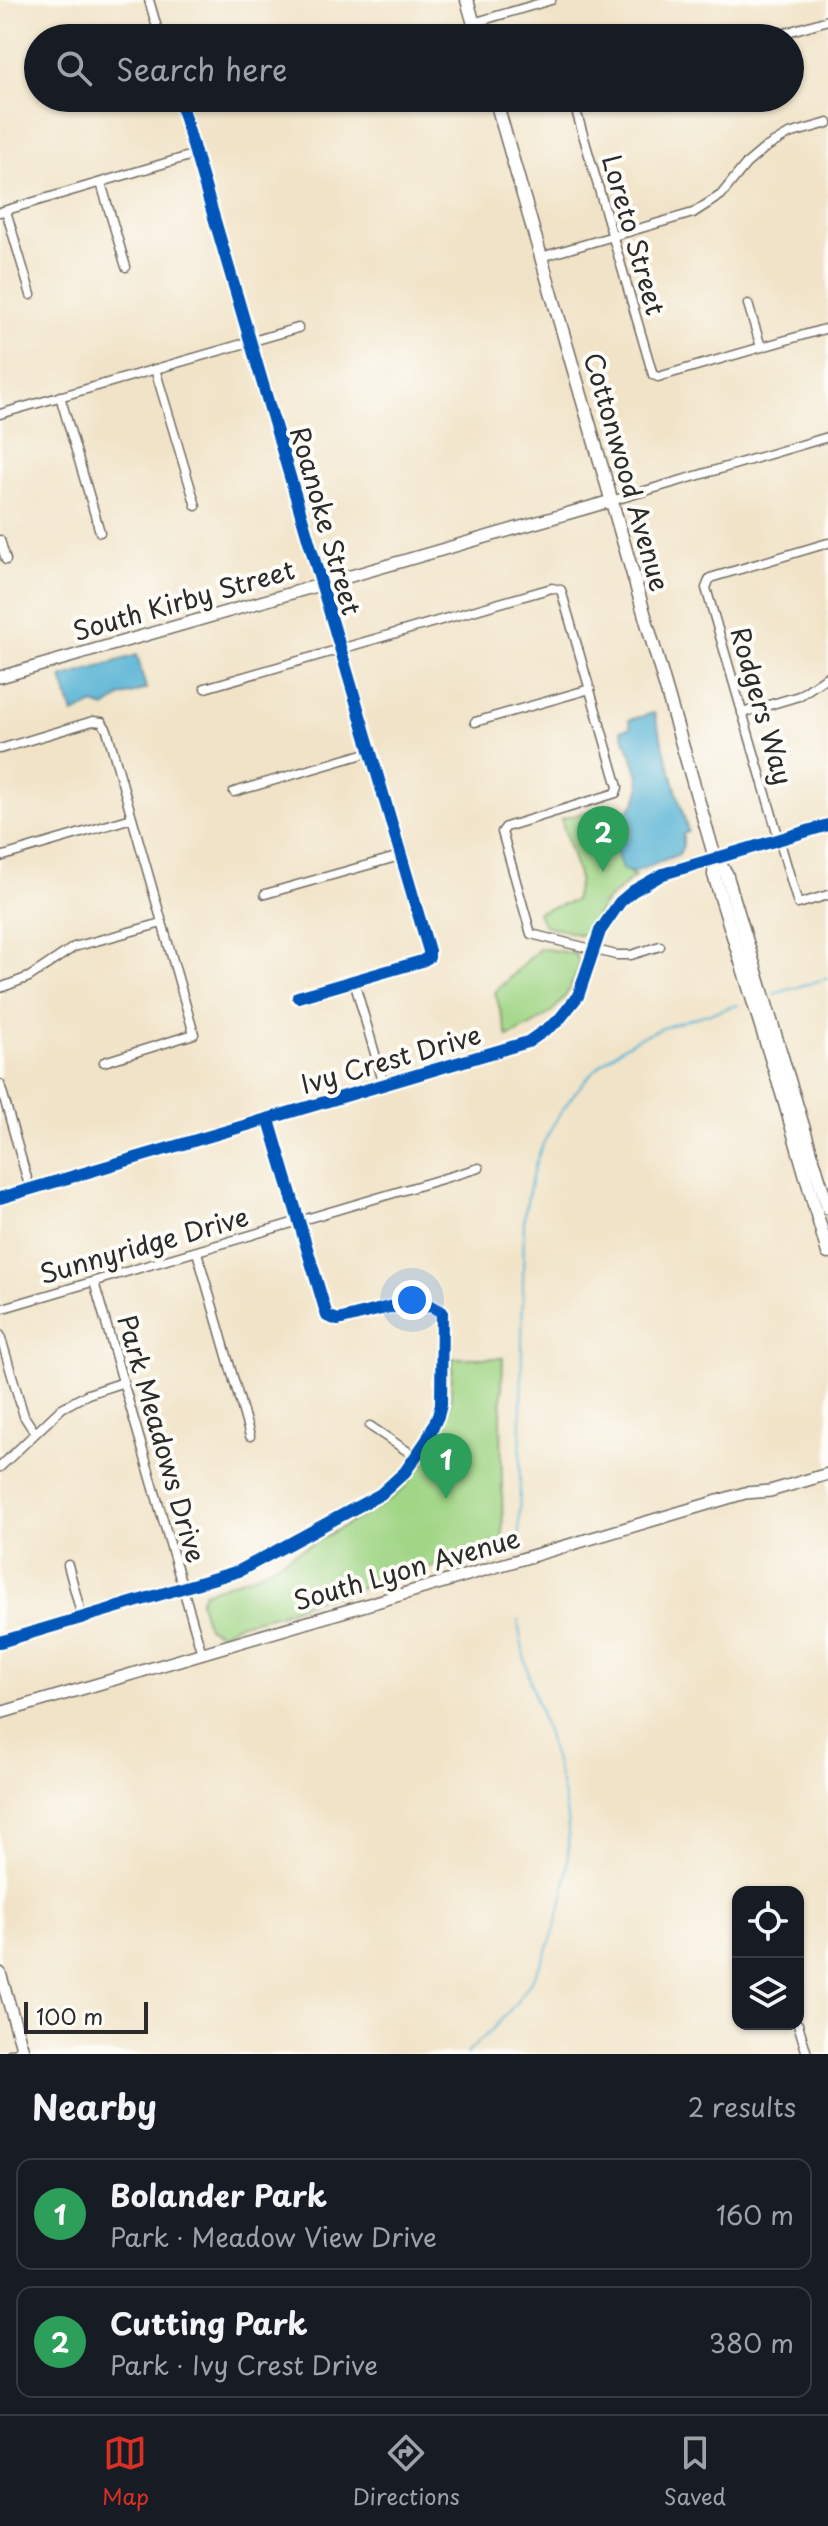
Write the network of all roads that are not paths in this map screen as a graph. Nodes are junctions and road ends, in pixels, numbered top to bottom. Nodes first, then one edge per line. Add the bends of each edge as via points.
1 (149, 0) edge
2 (467, 0) edge
3 (551, 0) edge
4 (828, 20) edge
5 (473, 23) joint
6 (156, 24) edge
7 (804, 27) edge
8 (183, 112) edge
9 (499, 112) edge
10 (576, 112) edge
11 (828, 123) edge
12 (196, 154) junction
13 (101, 183) junction
14 (3, 211) edge
15 (613, 237) junction
16 (541, 257) junction
17 (126, 267) dead end
18 (31, 295) dead end
19 (748, 304) dead end
20 (298, 328) dead end
21 (828, 328) edge
22 (250, 341) junction
23 (761, 347) junction
24 (155, 369) junction
25 (60, 396) junction
26 (0, 414) edge
27 (828, 437) edge
28 (611, 501) junction
29 (196, 506) dead end
30 (100, 532) dead end
31 (0, 540) edge
32 (828, 543) edge
33 (6, 560) dead end
34 (321, 585) junction
35 (340, 648) junction
36 (828, 676) edge
37 (0, 677) edge
38 (205, 688) dead end
39 (590, 689) junction
40 (742, 713) junction
41 (475, 722) dead end
42 (0, 749) edge
43 (370, 752) junction
44 (234, 792) dead end
45 (132, 818) junction
46 (828, 825) edge
47 (779, 840) junction
48 (400, 856) junction
49 (0, 857) edge
50 (715, 858) junction
51 (265, 894) dead end
52 (828, 895) edge
53 (162, 923) junction
54 (660, 946) dead end
55 (593, 950) junction
56 (354, 981) junction
57 (0, 988) edge
58 (298, 997) dead end
59 (104, 1062) dead end
60 (384, 1085) junction
61 (1, 1090) edge
62 (269, 1120) junction
63 (479, 1168) dead end
64 (820, 1185) edge
65 (30, 1189) junction
66 (0, 1198) edge
67 (828, 1208) edge
68 (298, 1222) junction
69 (197, 1252) junction
70 (828, 1253) edge
71 (94, 1282) junction
72 (0, 1309) edge
73 (0, 1335) edge
74 (124, 1382) junction
75 (370, 1426) dead end
76 (35, 1433) junction
77 (250, 1436) dead end
78 (416, 1457) junction
79 (0, 1467) edge
80 (828, 1474) edge
81 (68, 1565) dead end
82 (183, 1588) junction
83 (82, 1617) junction
84 (0, 1642) edge
85 (202, 1654) junction
86 (0, 1713) edge
87 (0, 1973) edge
88 (800, 2030) edge
89 (23, 2052) edge
90 (10, 2054) edge
91 (807, 2054) edge

1 - 6 street
2 - 5 main road
3 - 5 street
4 - 7 street
8 - 12 street, Roanoke Street
9 - 16 main road, Cottonwood Avenue
10 - 15 street, Loreto Street
11 - 15 street via 789,134 765,148 703,208
12 - 13 street
12 - 22 street, Roanoke Street
13 - 14 street
13 - 17 street
14 - 18 street
15 - 16 street
15 - 23 street, Loreto Street via 653,375
16 - 28 main road, Cottonwood Avenue
19 - 23 street
20 - 22 street
21 - 23 street
22 - 24 street
22 - 34 street, Roanoke Street
24 - 25 street
24 - 29 street
25 - 26 street
25 - 30 street
27 - 28 street
28 - 34 street, South Kirby Street
28 - 50 main road, Cottonwood Avenue
31 - 33 street
32 - 40 street, Rodgers Way via 707,582
34 - 35 street, Roanoke Street
34 - 37 street, South Kirby Street
35 - 38 street
35 - 39 street via 552,588 561,590
35 - 43 street, Roanoke Street
36 - 40 street via 799,696
39 - 41 street
39 - 55 street via 616,793 502,832 531,934
40 - 47 street, Rodgers Way
42 - 45 street via 102,722
43 - 44 street
43 - 48 street, Roanoke Street
45 - 49 street
45 - 53 street
46 - 47 street, Ivy Crest Drive
47 - 50 street, Ivy Crest Drive
47 - 52 street, Rodgers Way via 798,904
48 - 51 street
48 - 56 street, Roanoke Street via 429,957
50 - 55 street, Ivy Crest Drive via 663,874 633,891 610,915
50 - 64 main road, Cottonwood Avenue via 726,873
53 - 57 street via 74,947 29,977
53 - 59 street via 194,1034
54 - 55 street via 623,956
55 - 60 street, Ivy Crest Drive via 578,996 543,1033
56 - 58 street
56 - 60 street
60 - 62 street, Ivy Crest Drive
61 - 65 street
62 - 65 street, Ivy Crest Drive
62 - 68 street
63 - 68 street, Sunnyridge Drive
64 - 67 main road, Cottonwood Avenue
64 - 70 main road, Cottonwood Avenue
65 - 66 street, Ivy Crest Drive
68 - 69 street, Sunnyridge Drive
68 - 78 street via 330,1318 389,1307 439,1309 441,1405
69 - 71 street, Sunnyridge Drive
69 - 77 street
71 - 72 street, Sunnyridge Drive
71 - 74 street, Park Meadows Drive
73 - 76 street via 24,1416
74 - 76 street via 77,1399
74 - 82 street, Park Meadows Drive
75 - 78 street
76 - 79 street
78 - 82 street via 381,1494 239,1571
80 - 85 street, South Lyon Avenue via 745,1493
81 - 83 street
82 - 83 street
82 - 85 street, Park Meadows Drive
83 - 84 street
85 - 86 street, South Lyon Avenue
87 - 89 street
88 - 91 street
89 - 90 street

